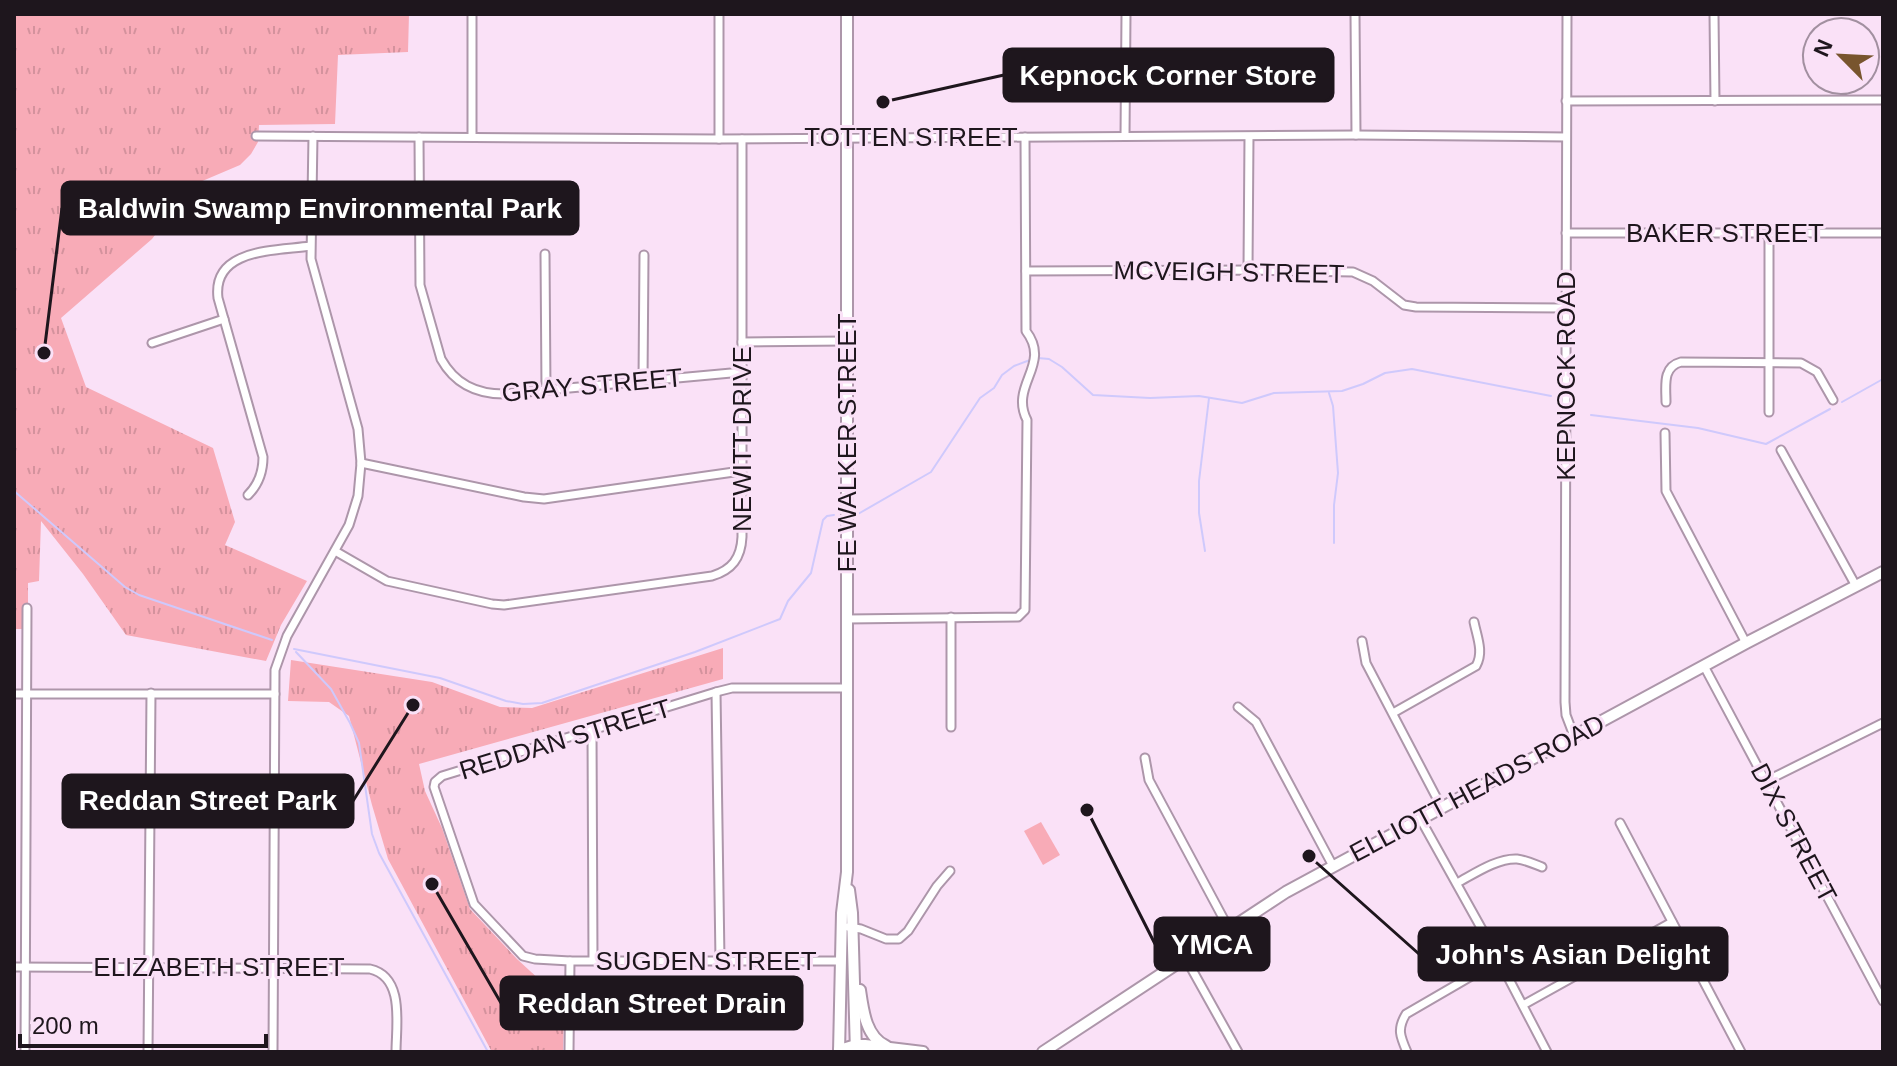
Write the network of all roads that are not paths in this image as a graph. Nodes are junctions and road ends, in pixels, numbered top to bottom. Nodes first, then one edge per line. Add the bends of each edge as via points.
1 (472, 14) edge
2 (719, 14) edge
3 (847, 14) edge
4 (1126, 14) edge
5 (1355, 14) edge
6 (1567, 14) edge
7 (1714, 14) edge
8 (1883, 100) edge
9 (1566, 101) junction
10 (1715, 101) junction
11 (1356, 135) junction
12 (256, 136) dead end
13 (313, 136) junction
14 (1125, 136) junction
15 (419, 137) junction
16 (472, 137) junction
17 (1025, 137) junction
18 (1249, 137) junction
19 (1566, 137) junction
20 (847, 138) junction
21 (719, 139) junction
22 (742, 139) junction
23 (1566, 233) junction
24 (1769, 233) junction
25 (1883, 233) edge
26 (310, 246) junction
27 (545, 254) dead end
28 (644, 255) dead end
29 (1248, 270) junction
30 (1026, 271) junction
31 (1566, 308) junction
32 (224, 319) junction
33 (847, 341) junction
34 (742, 342) junction
35 (152, 343) dead end
36 (1769, 361) junction
37 (742, 372) junction
38 (643, 381) junction
39 (546, 389) junction
40 (1833, 400) dead end
41 (1666, 402) dead end
42 (1769, 412) dead end
43 (1665, 433) dead end
44 (1781, 450) dead end
45 (361, 463) junction
46 (741, 471) junction
47 (248, 495) dead end
48 (335, 551) junction
49 (1883, 572) edge
50 (1856, 586) junction
51 (27, 608) dead end
52 (951, 617) junction
53 (847, 619) junction
54 (1474, 622) dead end
55 (1362, 641) dead end
56 (1746, 643) junction
57 (1704, 666) junction
58 (846, 688) junction
59 (716, 692) junction
60 (151, 693) junction
61 (14, 694) edge
62 (26, 694) junction
63 (275, 694) junction
64 (1238, 707) dead end
65 (1393, 713) junction
66 (1883, 723) edge
67 (951, 727) dead end
68 (592, 731) junction
69 (1574, 736) junction
70 (1145, 758) dead end
71 (1766, 781) junction
72 (1442, 808) junction
73 (1421, 820) junction
74 (1620, 823) dead end
75 (1333, 866) junction
76 (1542, 867) dead end
77 (950, 871) dead end
78 (1457, 883) junction
79 (1672, 922) junction
80 (847, 927) junction
81 (1229, 929) junction
82 (853, 949) junction
83 (1185, 957) junction
84 (593, 960) junction
85 (720, 960) junction
86 (1499, 960) junction
87 (570, 961) junction
88 (841, 961) junction
89 (149, 966) junction
90 (14, 967) edge
91 (25, 967) junction
92 (273, 967) junction
93 (1883, 1001) edge
94 (1523, 1005) junction
95 (886, 1046) junction
96 (856, 1048) edge
97 (839, 1051) edge
98 (1049, 1051) edge
99 (25, 1052) edge
100 (148, 1052) edge
101 (273, 1052) edge
102 (396, 1052) edge
103 (569, 1052) edge
104 (923, 1052) edge
105 (1238, 1052) edge
106 (1407, 1052) edge
107 (1547, 1052) edge
108 (1741, 1052) edge

1 - 16 street
2 - 21 street
3 - 20 main road, FE WALKER STREET
4 - 14 street
5 - 11 street
6 - 9 street, KEPNOCK ROAD
7 - 10 street
8 - 10 street
9 - 10 street
9 - 19 street, KEPNOCK ROAD
11 - 18 street, TOTTEN STREET
11 - 19 street, TOTTEN STREET
12 - 13 street, TOTTEN STREET
13 - 15 street, TOTTEN STREET
13 - 26 street
14 - 17 street, TOTTEN STREET
14 - 18 street, TOTTEN STREET
15 - 16 street, TOTTEN STREET
15 - 39 street, GRAY STREET via 420,285 441,359 453,376 476,390 504,394
16 - 21 street, TOTTEN STREET
17 - 20 street, TOTTEN STREET
17 - 30 street
18 - 29 street
19 - 23 street, KEPNOCK ROAD
20 - 22 street, TOTTEN STREET
20 - 33 main road, FE WALKER STREET
21 - 22 street, TOTTEN STREET
22 - 34 street, NEWITT DRIVE
23 - 24 street, BAKER STREET
23 - 31 street, KEPNOCK ROAD
24 - 25 street, BAKER STREET
24 - 36 street
26 - 32 street via 234,261 218,284
26 - 45 street via 358,429
27 - 39 street
28 - 38 street
29 - 30 street, MCVEIGH STREET
29 - 31 street, MCVEIGH STREET via 1353,272 1404,305 1416,307
30 - 52 street via 1026,331 1035,347 1022,407 1027,420 1026,606 1018,617
31 - 69 street, KEPNOCK ROAD via 1565,702
32 - 35 street
32 - 47 street via 263,457 258,482
33 - 34 street
33 - 53 main road, FE WALKER STREET
34 - 37 street, NEWITT DRIVE
36 - 40 street via 1809,362
36 - 41 street via 1667,365
36 - 42 street
37 - 38 street, GRAY STREET
37 - 46 street, NEWITT DRIVE
38 - 39 street, GRAY STREET
43 - 56 street via 1666,491
44 - 50 street
45 - 46 street via 544,499
45 - 48 street via 354,510
46 - 48 street, NEWITT DRIVE via 741,547 734,563 712,576 504,605 387,581
48 - 63 street via 283,643
49 - 50 main road, ELLIOTT HEADS ROAD
50 - 56 main road, ELLIOTT HEADS ROAD
51 - 62 street
52 - 53 street
52 - 67 street
53 - 58 main road, FE WALKER STREET
54 - 65 street via 1481,651 1476,666
55 - 65 street via 1366,663
56 - 57 main road, ELLIOTT HEADS ROAD
57 - 69 main road, ELLIOTT HEADS ROAD
57 - 71 street, DIX STREET
58 - 59 street, REDDAN STREET
58 - 80 main road, FE WALKER STREET
59 - 68 street, REDDAN STREET
59 - 85 street
60 - 62 street
60 - 63 street
60 - 89 street
61 - 62 street
62 - 91 street
63 - 92 street
64 - 75 street via 1256,722
65 - 72 street
66 - 71 street
68 - 84 street
68 - 87 street, REDDAN STREET via 442,776 434,787 477,910 523,956
69 - 72 main road, ELLIOTT HEADS ROAD
70 - 81 street via 1149,780
71 - 93 street, DIX STREET
72 - 73 main road, ELLIOTT HEADS ROAD
73 - 75 main road, ELLIOTT HEADS ROAD
73 - 78 street
74 - 79 street
75 - 81 main road, ELLIOTT HEADS ROAD
76 - 78 street via 1513,859
77 - 80 street via 899,939
78 - 86 street
79 - 94 street
79 - 108 street
80 - 82 main road, FE WALKER STREET
80 - 88 main road, FE WALKER STREET
81 - 83 main road, ELLIOTT HEADS ROAD
82 - 95 main road via 865,1018 874,1038
82 - 96 main road, FE WALKER STREET
83 - 98 main road, ELLIOTT HEADS ROAD
83 - 105 street
84 - 85 street, SUGDEN STREET
84 - 87 street, SUGDEN STREET
85 - 88 street, SUGDEN STREET
86 - 94 street
86 - 106 street via 1406,1014 1400,1024
87 - 103 street
88 - 97 main road, FE WALKER STREET
89 - 91 street, ELIZABETH STREET
89 - 92 street, ELIZABETH STREET
89 - 100 street
90 - 91 street, ELIZABETH STREET
91 - 99 street
92 - 101 street
92 - 102 street, ELIZABETH STREET via 382,973 391,984 396,1009
94 - 107 street
95 - 96 main road
95 - 104 main road
96 - 97 main road

